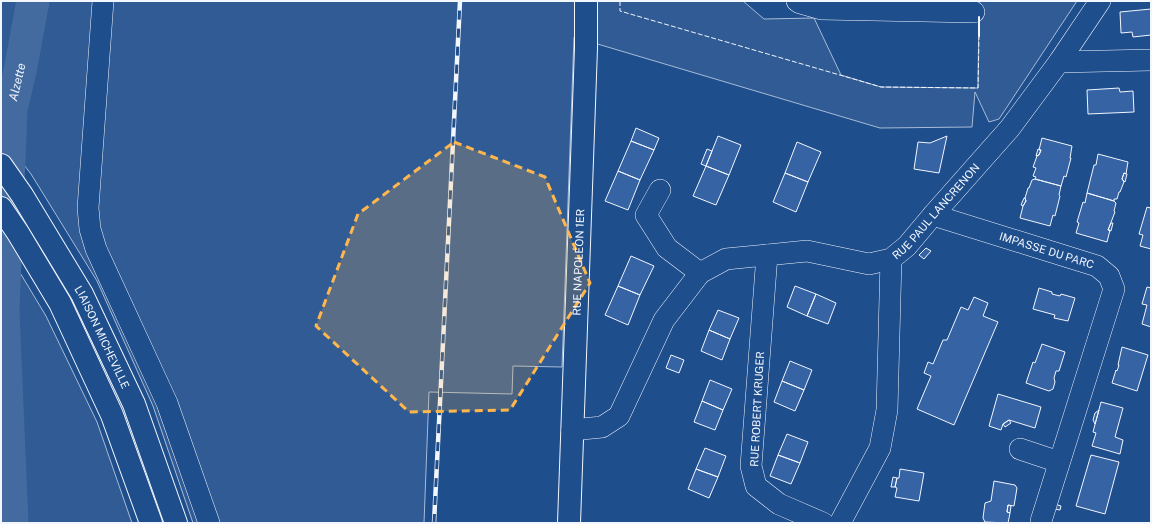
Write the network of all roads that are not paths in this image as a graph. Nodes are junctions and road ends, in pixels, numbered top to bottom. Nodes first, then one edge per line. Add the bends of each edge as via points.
1 (103, 1) edge
2 (586, 1) edge
3 (797, 1) edge
4 (1100, 1) edge
5 (974, 12) dead end
6 (1151, 60) edge
7 (1059, 62) junction
8 (1, 165) edge
9 (660, 190) dead end
10 (1, 208) edge
11 (933, 215) junction
12 (767, 255) junction
13 (891, 259) junction
14 (700, 273) junction
15 (572, 430) junction
16 (1020, 448) dead end
17 (1059, 462) junction
18 (1041, 521) dead end
19 (151, 523) edge
20 (176, 523) edge
21 (209, 523) edge
22 (569, 523) edge
23 (823, 523) edge
24 (840, 523) edge

1 - 21 street via 88,208 90,229 96,249 167,403
2 - 15 main road, RUE NAPOLÉON 1ER
3 - 5 street via 821,9
4 - 7 street, RUE PAUL LANCRENON
6 - 7 street
7 - 11 street, RUE PAUL LANCRENON via 1010,128
8 - 20 main road, LIAISON MICHEVILLE via 82,294 134,404
9 - 14 street via 646,215 667,248
10 - 19 main road, LIAISON MICHEVILLE via 60,303 108,408
11 - 13 street, RUE PAUL LANCRENON via 907,246
11 - 17 street, IMPASSE DU PARC via 1097,266 1109,276 1114,289
12 - 13 street via 807,251 869,264
12 - 14 street via 726,259
12 - 23 street, RUE ROBERT KRUGER via 751,466 756,486 779,504
13 - 24 street, RUE PAUL LANCRENON via 887,410 880,448
14 - 15 street via 664,320 619,416 602,427
15 - 22 main road, RUE NAPOLÉON 1ER
16 - 17 street
17 - 18 street, IMPASSE DU PARC

